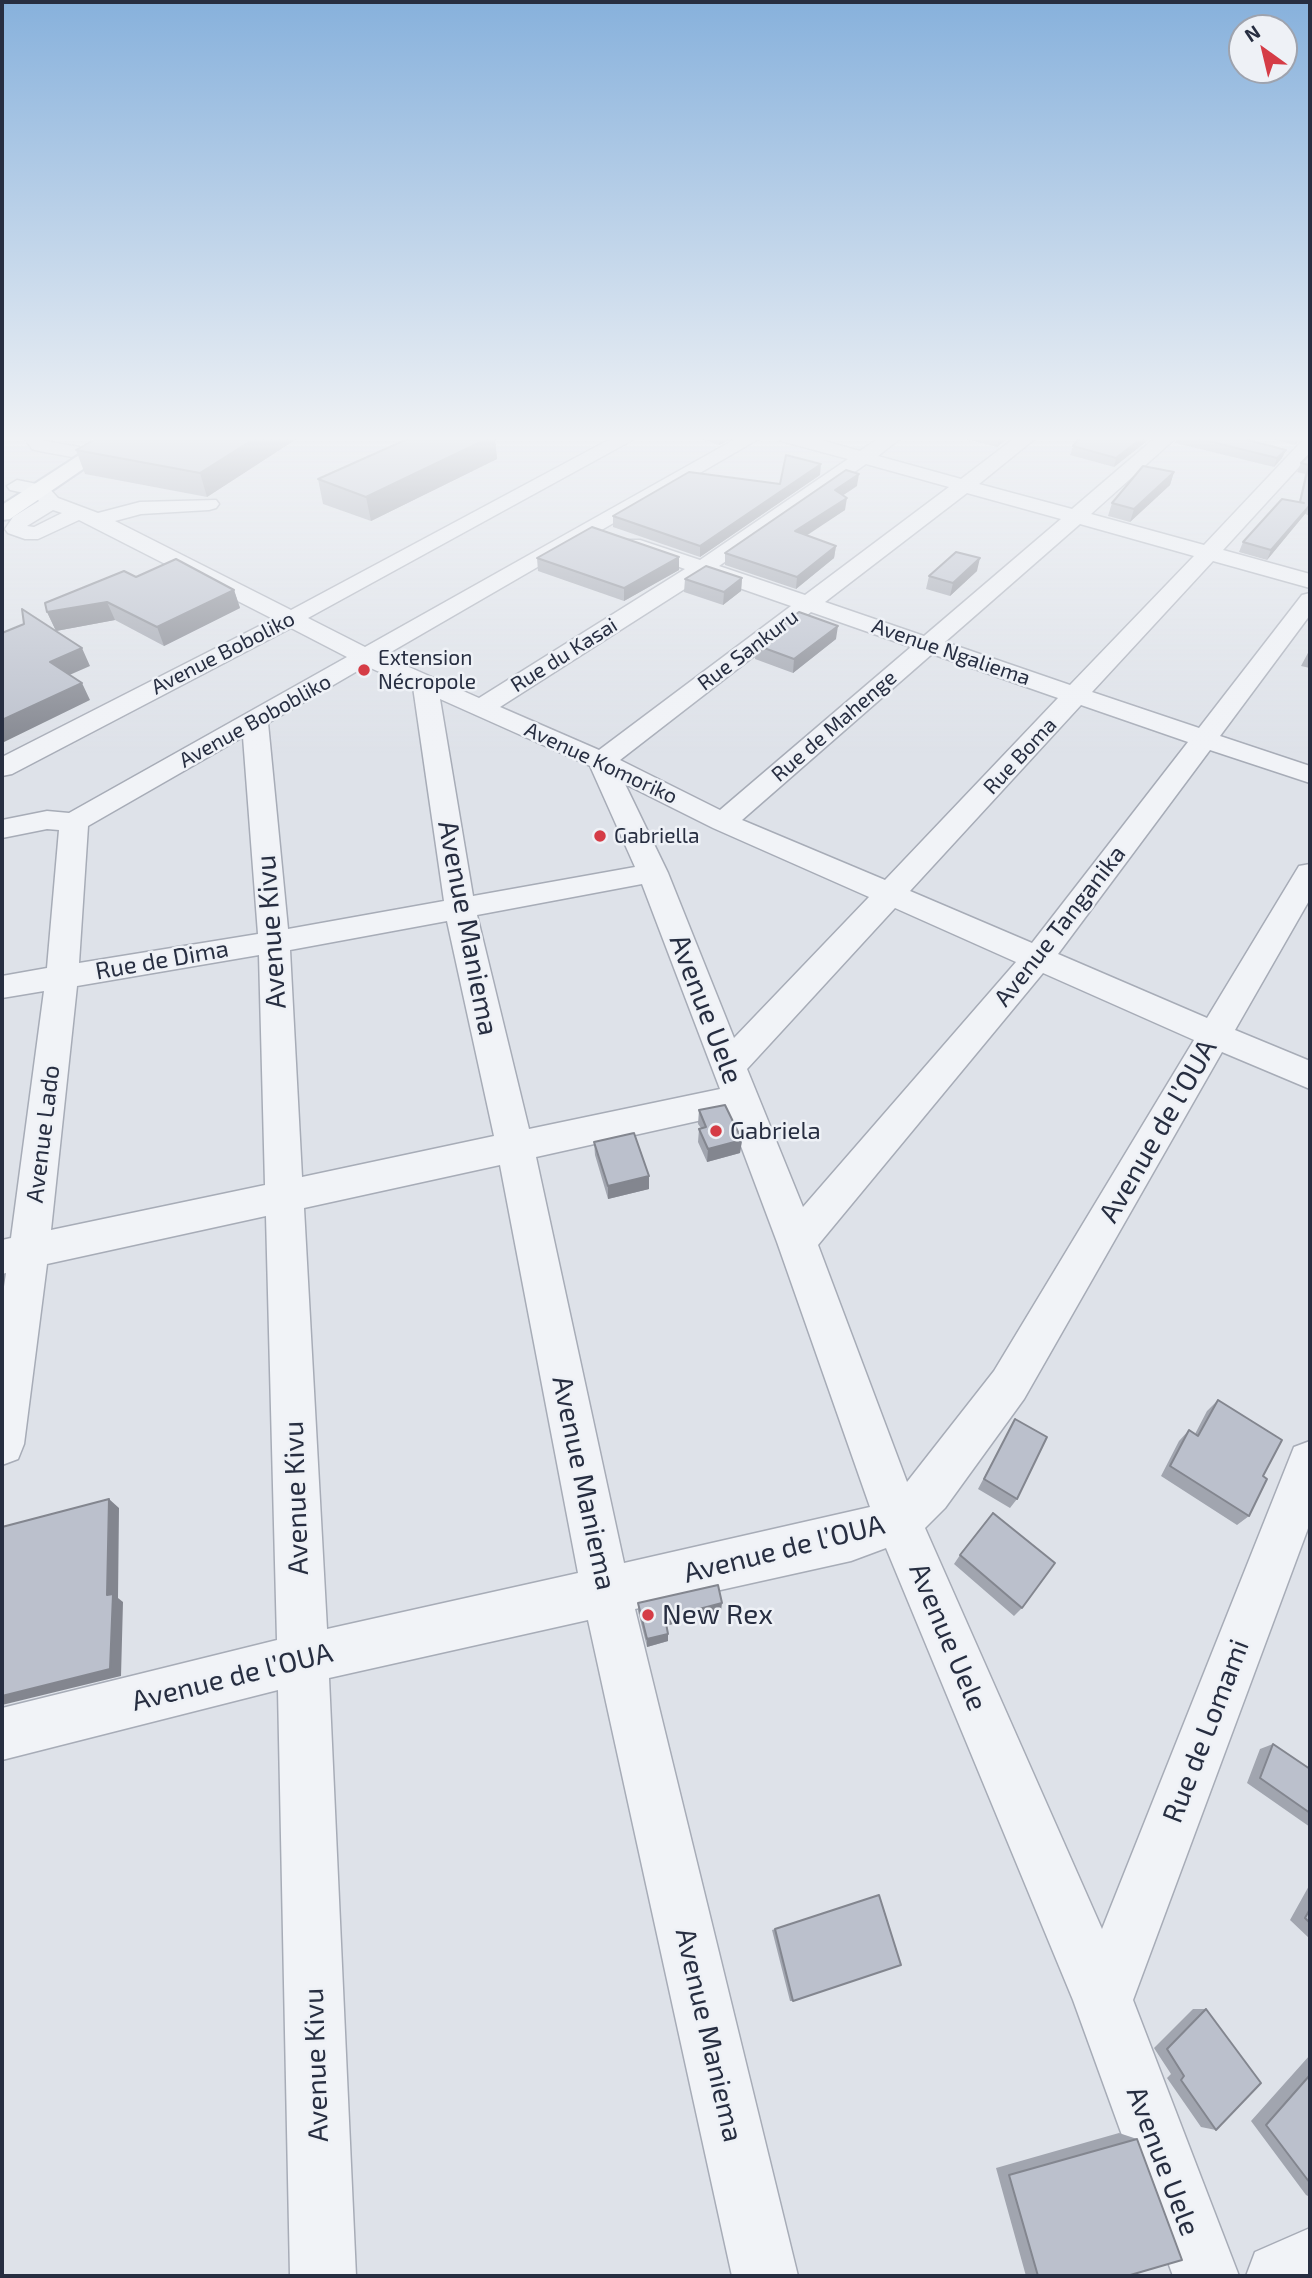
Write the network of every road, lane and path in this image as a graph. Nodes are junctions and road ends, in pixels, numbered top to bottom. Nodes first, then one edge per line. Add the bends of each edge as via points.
1 (140, 543) edge
2 (431, 543) edge
3 (569, 543) edge
4 (631, 543) edge
5 (738, 543) edge
6 (888, 543) edge
7 (1045, 543) edge
8 (1170, 543) edge
9 (1217, 543) edge
10 (1208, 554) junction
11 (702, 568) junction
12 (1310, 582) edge
13 (1310, 600) edge
14 (809, 603) junction
15 (292, 618) junction
16 (929, 644) junction
17 (368, 658) junction
18 (425, 684) junction
19 (1077, 695) junction
20 (480, 708) junction
21 (255, 721) junction
22 (1206, 738) junction
23 (601, 761) junction
24 (2, 768) edge
25 (1310, 775) edge
26 (74, 822) junction
27 (723, 822) junction
28 (2, 829) edge
29 (653, 873) junction
30 (1310, 873) edge
31 (893, 893) junction
32 (460, 908) junction
33 (274, 942) junction
34 (1039, 956) junction
35 (62, 978) junction
36 (2, 987) edge
37 (1214, 1036) junction
38 (1310, 1076) edge
39 (735, 1082) junction
40 (515, 1147) junction
41 (283, 1198) junction
42 (797, 1242) junction
43 (15, 1255) edge
44 (2, 1444) edge
45 (1310, 1463) edge
46 (898, 1521) junction
47 (606, 1591) junction
48 (303, 1659) junction
49 (2, 1734) edge
50 (1102, 2000) junction
51 (1310, 2261) edge
52 (323, 2276) edge
53 (765, 2276) edge
54 (1206, 2276) edge
55 (1279, 2276) edge

1 - 15 street, Avenue Komoriko
2 - 15 street, Avenue Boboliko
3 - 17 street, Avenue Bobobliko
4 - 11 street, Avenue Ngaliema
5 - 11 street, Rue du Kasai
6 - 14 street, Rue Sankuru
7 - 16 street, Rue de Mahenge
8 - 10 street
9 - 10 street, Rue Boma
10 - 12 street
10 - 19 street, Rue Boma
11 - 14 street, Avenue Ngaliema
11 - 20 street, Rue du Kasai
13 - 22 street, Avenue Tanganika
14 - 16 street, Avenue Ngaliema
14 - 23 street, Rue Sankuru
15 - 17 street, Avenue Komoriko
15 - 24 street, Avenue Boboliko via 265,631 253,653 185,689 153,690
16 - 19 street, Avenue Ngaliema
16 - 27 street, Rue de Mahenge
17 - 18 street, Avenue Komoriko
17 - 21 street, Avenue Bobobliko
18 - 20 street, Avenue Komoriko
18 - 32 street, Avenue Maniema
19 - 22 street, Avenue Ngaliema
19 - 31 street, Rue Boma
20 - 23 street, Avenue Komoriko
21 - 26 street, Avenue Bobobliko
21 - 33 street, Avenue Kivu
22 - 25 street, Avenue Ngaliema
22 - 34 street, Avenue Tanganika
23 - 27 street, Avenue Komoriko
23 - 29 street, Avenue Uele
26 - 28 street, Avenue Bobobliko via 47,821
26 - 35 street, Avenue Lado
27 - 31 street, Avenue Komoriko
29 - 32 street, Rue de Dima
29 - 39 street, Avenue Uele
30 - 37 street, Avenue de l’OUA
31 - 34 street, Avenue Komoriko
31 - 39 street, Rue Boma
32 - 33 street, Rue de Dima
32 - 40 street, Avenue Maniema
33 - 35 street, Rue de Dima
33 - 41 street, Avenue Kivu
34 - 37 street, Avenue Komoriko
34 - 42 street, Avenue Tanganika
35 - 36 street, Rue de Dima
35 - 43 street, Avenue Lado
37 - 38 street, Avenue Komoriko
37 - 46 street, Avenue de l’OUA via 1009,1385 929,1492
39 - 40 street
39 - 42 street, Avenue Uele
40 - 41 street
40 - 47 street, Avenue Maniema
41 - 43 street
41 - 48 street, Avenue Kivu
42 - 46 street, Avenue Uele
43 - 44 street, Avenue Lado
45 - 50 street, Rue de Lomami
46 - 47 street, Avenue de l’OUA via 851,1537
46 - 50 street, Avenue Uele
47 - 48 street, Avenue de l’OUA
47 - 53 street, Avenue Maniema
48 - 49 street, Avenue de l’OUA
48 - 52 street, Avenue Kivu
50 - 54 street, Avenue Uele
51 - 55 street

